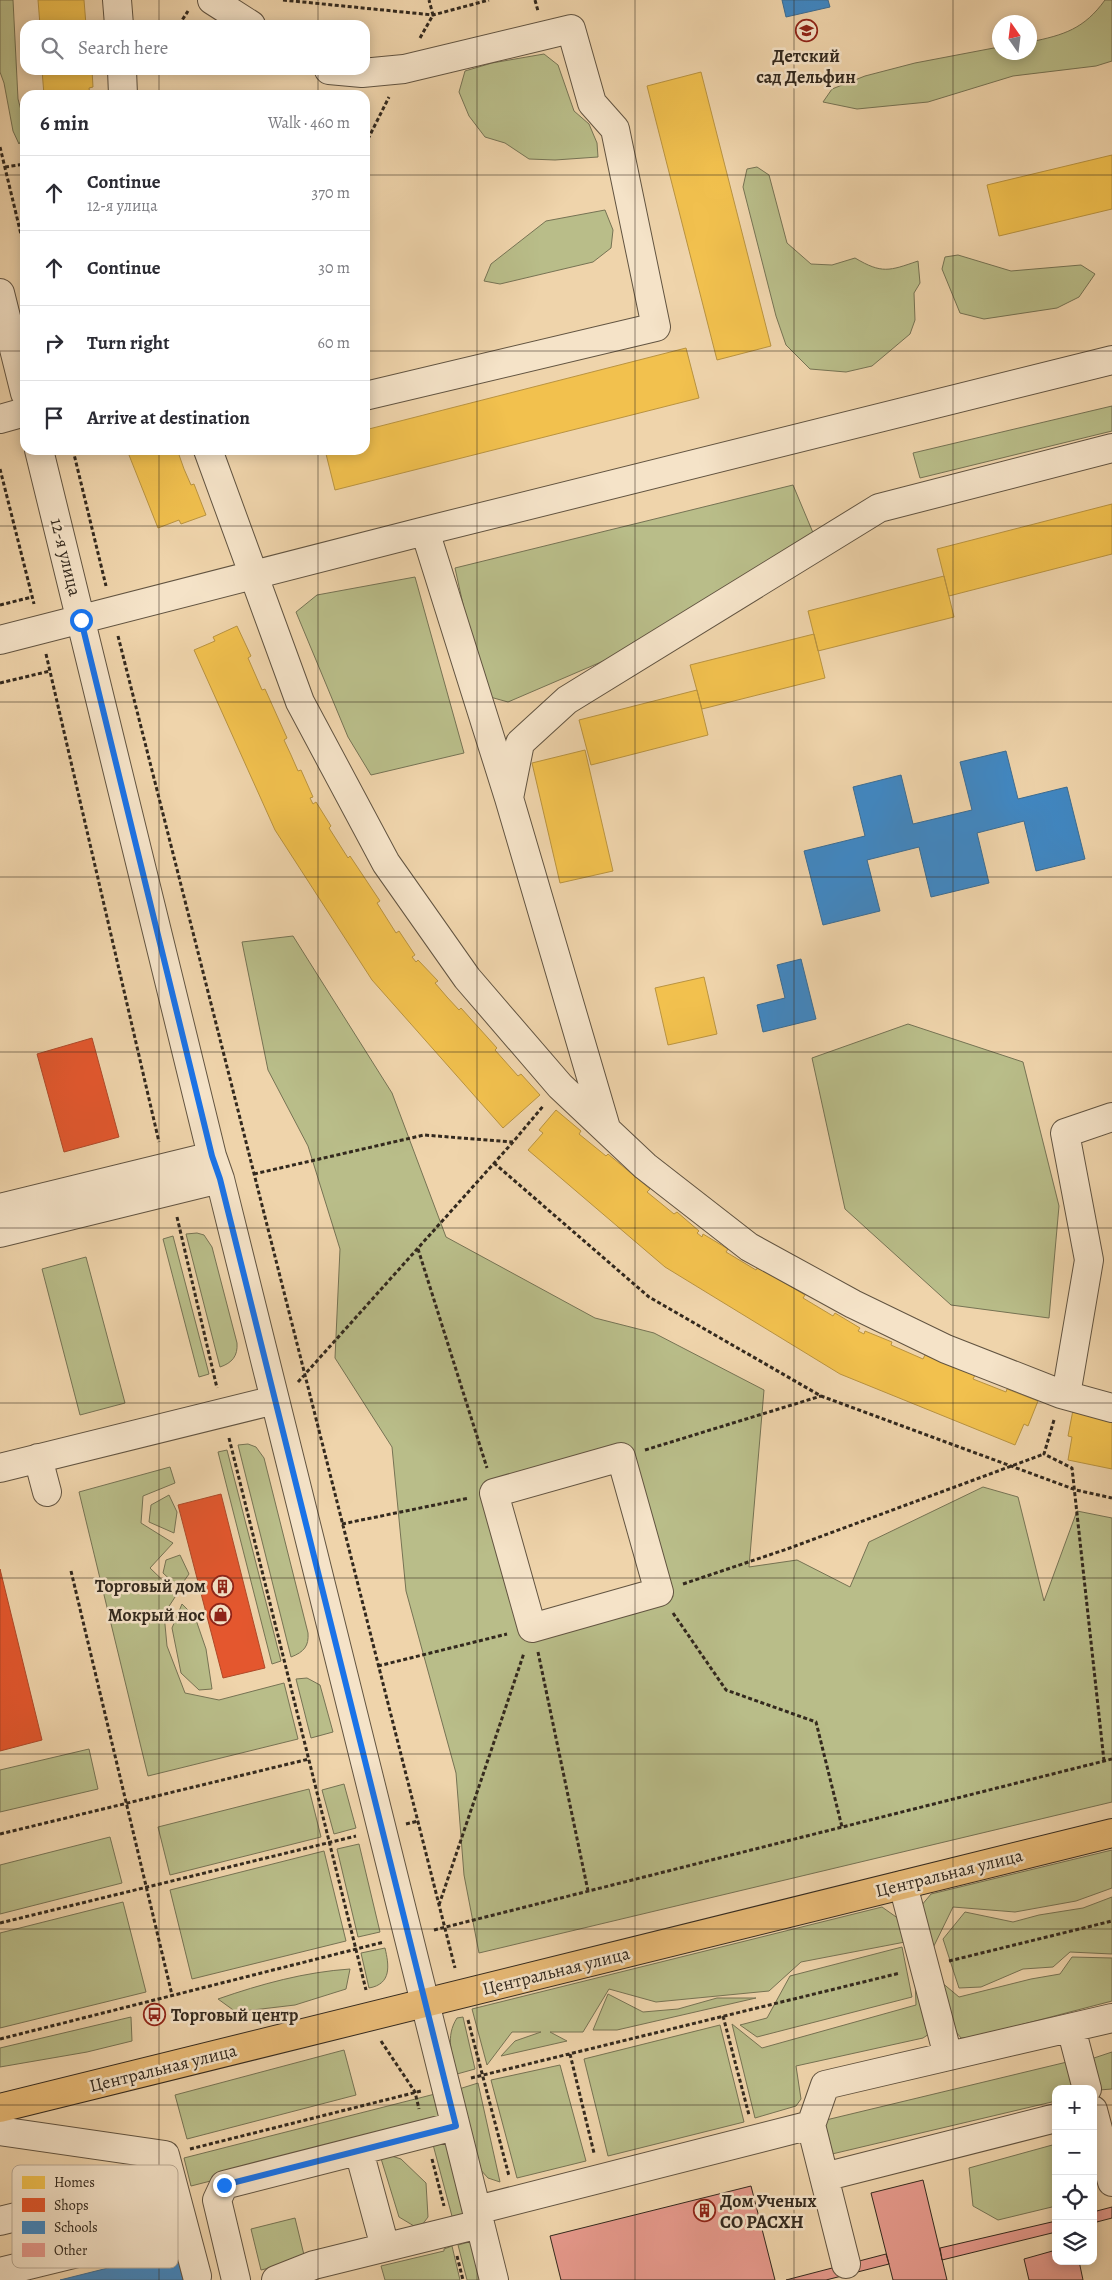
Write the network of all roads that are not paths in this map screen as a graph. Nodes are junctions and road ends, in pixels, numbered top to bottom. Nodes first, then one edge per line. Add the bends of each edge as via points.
1 (117, 0) edge
2 (212, 0) edge
3 (119, 20) edge
4 (242, 20) edge
5 (370, 72) edge
6 (122, 75) edge
7 (123, 90) edge
8 (0, 293) edge
9 (1112, 360) edge
10 (20, 374) edge
11 (370, 395) edge
12 (20, 413) edge
13 (0, 419) edge
14 (1112, 448) edge
15 (40, 455) edge
16 (210, 455) edge
17 (425, 531) junction
18 (253, 577) junction
19 (81, 620) junction
20 (0, 640) edge
21 (509, 798) junction
22 (1112, 1117) edge
23 (606, 1128) junction
24 (216, 1167) junction
25 (168, 1180) junction
26 (0, 1208) edge
27 (0, 1234) edge
28 (1064, 1395) junction
29 (275, 1400) junction
30 (1112, 1408) edge
31 (38, 1458) junction
32 (0, 1468) edge
33 (47, 1492) dead end
34 (532, 1628) joint
35 (1112, 1833) edge
36 (903, 1885) junction
37 (424, 2003) junction
38 (1112, 2018) edge
39 (1071, 2028) junction
40 (948, 2056) junction
41 (1087, 2085) edge
42 (1112, 2104) edge
43 (0, 2108) edge
44 (1097, 2108) edge
45 (1052, 2119) edge
46 (1097, 2124) edge
47 (812, 2125) junction
48 (456, 2126) junction
49 (0, 2131) edge
50 (359, 2151) junction
51 (159, 2165) edge
52 (824, 2176) junction
53 (1112, 2182) edge
54 (178, 2204) edge
55 (12, 2217) edge
56 (478, 2217) junction
57 (0, 2221) edge
58 (184, 2227) junction
59 (178, 2228) edge
60 (385, 2247) junction
61 (16, 2268) edge
62 (0, 2272) edge
63 (848, 2273) edge
64 (196, 2276) dead end
65 (236, 2280) edge
66 (276, 2280) edge
67 (494, 2280) edge

1 - 3 street
2 - 4 street
5 - 11 street via 404,69 571,29 592,104 615,129 656,327
6 - 7 street
8 - 10 street
9 - 17 street
12 - 13 street
14 - 21 street via 879,508 567,700 520,742
15 - 19 street, 12-я улица
16 - 18 street
17 - 18 street
17 - 21 street
18 - 19 street
18 - 23 street via 300,702 386,863 468,978 560,1086
19 - 20 street
19 - 24 street, 12-я улица
21 - 23 street
22 - 28 street via 1065,1134 1089,1260
23 - 28 street via 645,1166 749,1247 853,1304 946,1349
24 - 25 street
24 - 29 street, 12-я улица
25 - 26 street
25 - 27 street
28 - 30 street
29 - 31 street
29 - 37 street, 12-я улица
31 - 32 street
31 - 33 street
34 - 34 street via 494,1493 621,1457 659,1592
35 - 36 main road, Центральная улица
36 - 37 main road, Центральная улица
36 - 40 street
37 - 43 main road, Центральная улица
37 - 48 street, 12-я улица
38 - 39 street
39 - 40 street
39 - 41 street
40 - 47 street via 825,2085
42 - 44 street
45 - 52 street
46 - 53 street
47 - 52 street
47 - 56 street via 515,2200
48 - 50 street
48 - 56 street, 12-я улица
49 - 51 street
50 - 60 street
50 - 65 street via 224,2185 217,2200
52 - 63 street
54 - 58 street
55 - 57 street
56 - 60 street via 450,2231
56 - 67 street, 12-я улица
58 - 59 street
58 - 64 street
60 - 66 street via 314,2265
61 - 62 street

